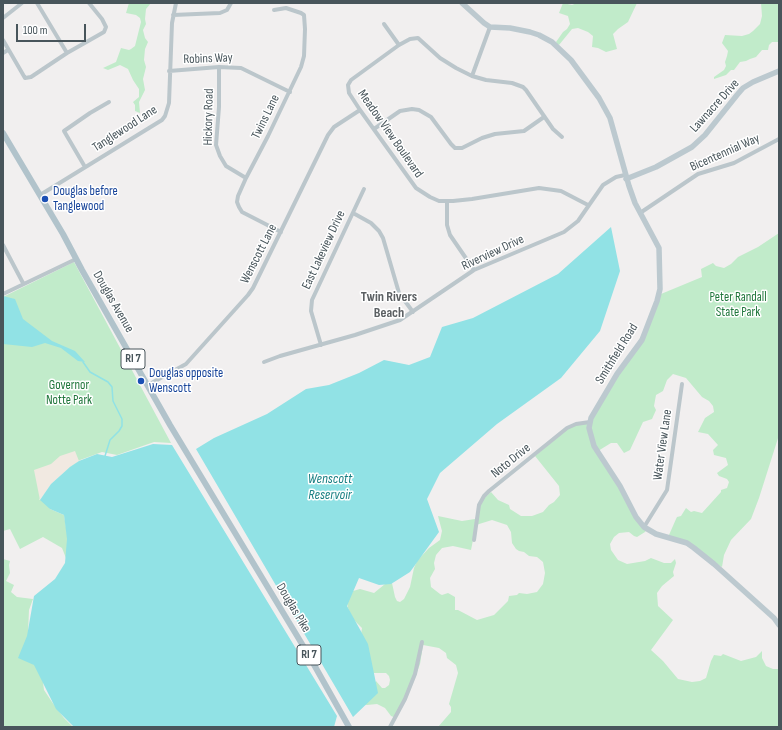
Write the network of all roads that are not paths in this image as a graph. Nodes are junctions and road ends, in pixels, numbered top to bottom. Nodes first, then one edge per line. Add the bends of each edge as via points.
1 (22, 3) edge
2 (37, 3) edge
3 (89, 3) edge
4 (176, 3) edge
5 (231, 3) edge
6 (462, 3) edge
7 (274, 10) dead end
8 (172, 15) junction
9 (3, 18) edge
10 (384, 24) dead end
11 (490, 27) junction
12 (3, 40) edge
13 (399, 45) junction
14 (8, 50) junction
15 (3, 53) edge
16 (67, 53) junction
17 (219, 67) junction
18 (169, 71) junction
19 (779, 71) edge
20 (472, 76) junction
21 (290, 92) junction
22 (108, 102) dead end
23 (360, 110) junction
24 (544, 117) junction
25 (374, 129) junction
26 (3, 132) edge
27 (562, 137) dead end
28 (779, 139) edge
29 (85, 167) junction
30 (626, 177) junction
31 (246, 178) junction
32 (364, 189) dead end
33 (40, 195) junction
34 (447, 201) junction
35 (588, 205) junction
36 (353, 213) junction
37 (640, 213) junction
38 (281, 232) junction
39 (3, 245) edge
40 (76, 259) junction
41 (474, 270) junction
42 (24, 283) junction
43 (3, 294) edge
44 (413, 312) junction
45 (320, 345) junction
46 (264, 362) dead end
47 (682, 384) dead end
48 (148, 385) junction
49 (590, 422) junction
50 (644, 527) junction
51 (474, 540) dead end
52 (266, 585) joint
53 (779, 625) edge
54 (422, 642) dead end
55 (349, 727) edge
56 (390, 727) edge

1 - 9 street
2 - 16 street
3 - 16 street via 102,19 106,27 104,32
4 - 8 street, Tanglewood Lane
5 - 8 street via 223,12
6 - 11 street
7 - 21 street, Twins Lane via 286,8 304,15 304,56
8 - 18 street, Tanglewood Lane
10 - 13 street
11 - 20 street
11 - 30 street, Smithfield Road via 510,28 539,35 568,56 599,98 610,118
12 - 14 street
13 - 20 street, Meadow View Boulevard via 418,38 440,58
13 - 23 street, Meadow View Boulevard via 349,82 348,93
14 - 15 street
14 - 16 street via 25,78 31,77
17 - 18 street, Robins Way
17 - 21 street, Robins Way via 241,68
17 - 31 street, Hickory Road via 216,145 226,166
18 - 29 street, Tanglewood Lane via 169,103 162,120
19 - 30 street, Lawnacre Drive via 743,88 705,136 692,147 656,167
20 - 24 street, Meadow View Boulevard via 522,87
21 - 31 street, Twins Lane
22 - 29 street via 64,131
23 - 25 street, Meadow View Boulevard
23 - 38 street, Wenscott Lane via 334,127 328,135
24 - 25 street via 524,131 495,134 462,148 454,148 431,117 419,110 400,111
24 - 27 street, Meadow View Boulevard
25 - 34 street, Meadow View Boulevard via 416,188 439,201
26 - 33 main road, Douglas Avenue / RI 7
28 - 37 street, Bicentennial Way via 734,163 698,174
29 - 33 street, Tanglewood Lane
30 - 35 street, Riverview Drive via 612,179 603,185
30 - 37 street, Smithfield Road
31 - 38 street, Twins Lane via 237,202 242,212
32 - 36 street, East Lakeview Drive
33 - 40 main road, Douglas Avenue / RI 7
34 - 35 street, Meadow View Boulevard via 539,188 561,191
34 - 41 street via 447,226 450,235
35 - 41 street, Riverview Drive via 578,221 564,232
36 - 44 street via 371,223 383,238 399,293
36 - 45 street, East Lakeview Drive via 312,300 311,311
37 - 49 street, Smithfield Road via 659,248 660,289 642,340 617,374
38 - 48 street, Wenscott Lane via 248,295 186,364
39 - 42 street
40 - 42 street
40 - 48 main road, Douglas Avenue / RI 7
41 - 44 street, Riverview Drive
42 - 43 street
44 - 45 street, Riverview Drive via 386,325
45 - 46 street, Riverview Drive
47 - 50 street, Water View Lane via 667,490
48 - 52 main road, Douglas Avenue / RI 7
49 - 50 street via 594,446
49 - 51 street, Noto Drive via 568,428 484,496
50 - 53 street via 694,548
52 - 55 main road, Douglas Pike / RI 7
54 - 56 street via 415,674

